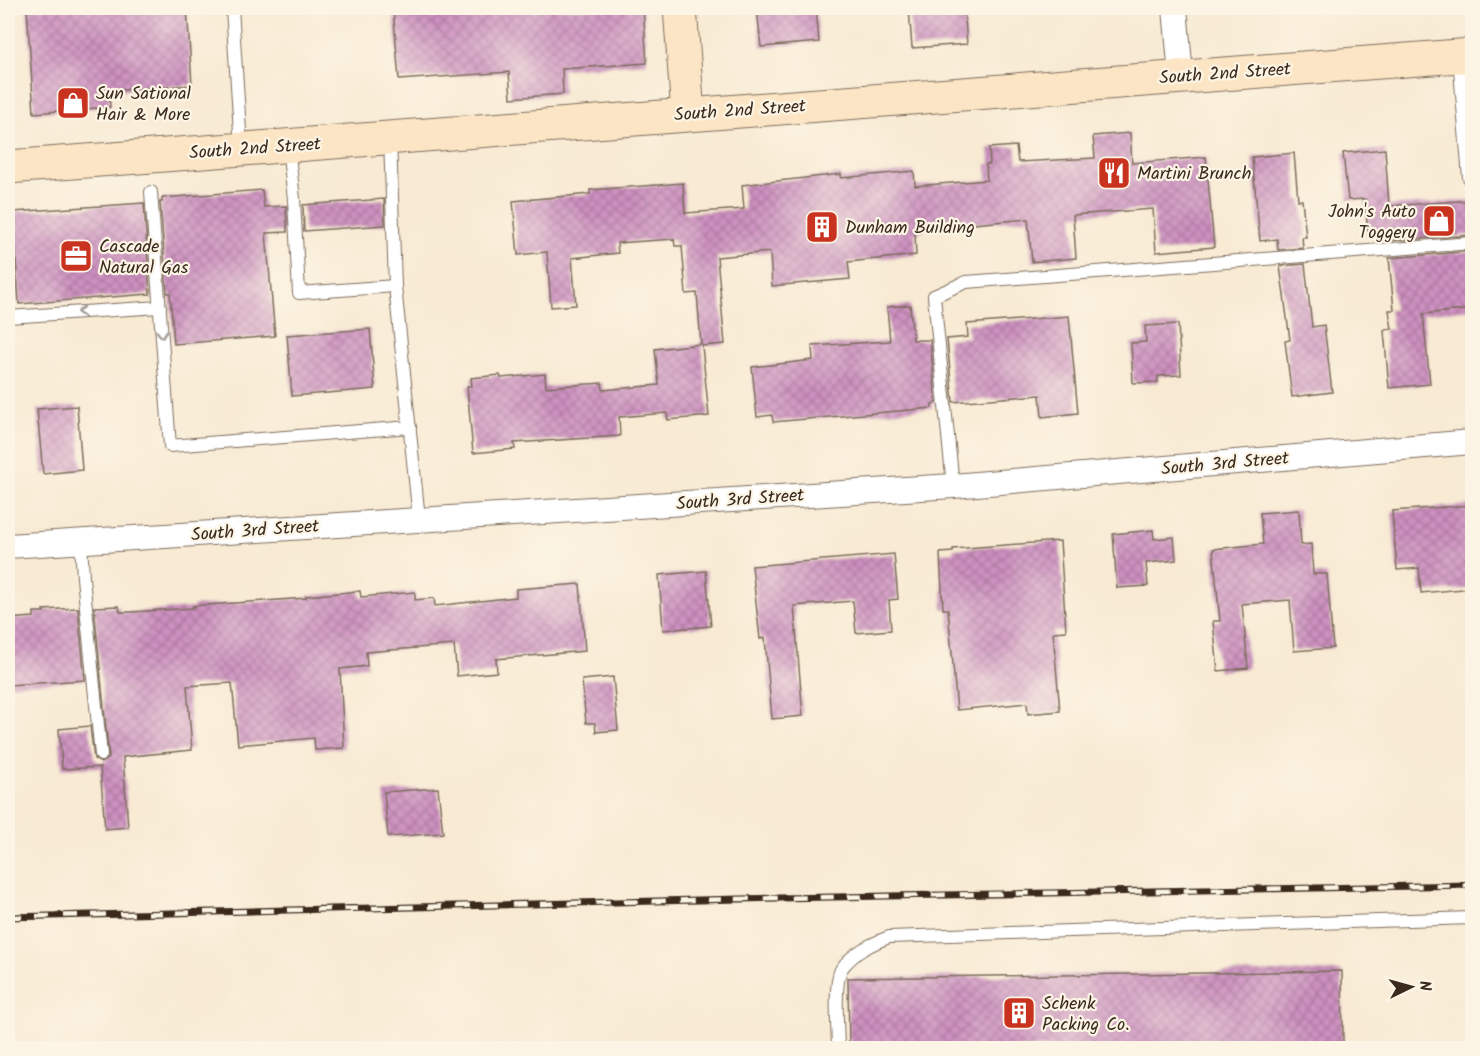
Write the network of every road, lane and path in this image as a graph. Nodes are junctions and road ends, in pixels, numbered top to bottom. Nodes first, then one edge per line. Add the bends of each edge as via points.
1 (232, 8) edge
2 (680, 8) edge
3 (1175, 8) edge
4 (1466, 56) edge
5 (1181, 76) junction
6 (688, 114) junction
7 (390, 137) junction
8 (288, 146) junction
9 (241, 149) junction
10 (8, 167) edge
11 (1469, 178) dead end
12 (152, 192) dead end
13 (1473, 243) edge
14 (395, 286) junction
15 (160, 307) junction
16 (8, 317) edge
17 (410, 427) junction
18 (1473, 442) edge
19 (953, 486) junction
20 (419, 519) junction
21 (81, 541) junction
22 (8, 546) edge
23 (101, 755) dead end
24 (1473, 918) edge
25 (838, 1048) edge

1 - 9 lane
2 - 6 street
3 - 5 street
4 - 5 street, South 2nd Street
4 - 11 lane
5 - 6 street, South 2nd Street
6 - 7 street, South 2nd Street
7 - 8 street, South 2nd Street
7 - 14 lane
8 - 9 street, South 2nd Street
8 - 14 lane via 299,293
9 - 10 street, South 2nd Street
12 - 15 lane
13 - 19 lane via 966,282 934,296
14 - 17 lane
15 -> 16 lane
15 -> 17 lane via 170,446
17 - 20 lane
18 - 19 street, South 3rd Street
19 - 20 street, South 3rd Street
20 - 21 street, South 3rd Street
21 - 22 street, South 3rd Street
21 - 23 lane
24 - 25 lane via 889,937 864,947 840,970 836,1004

